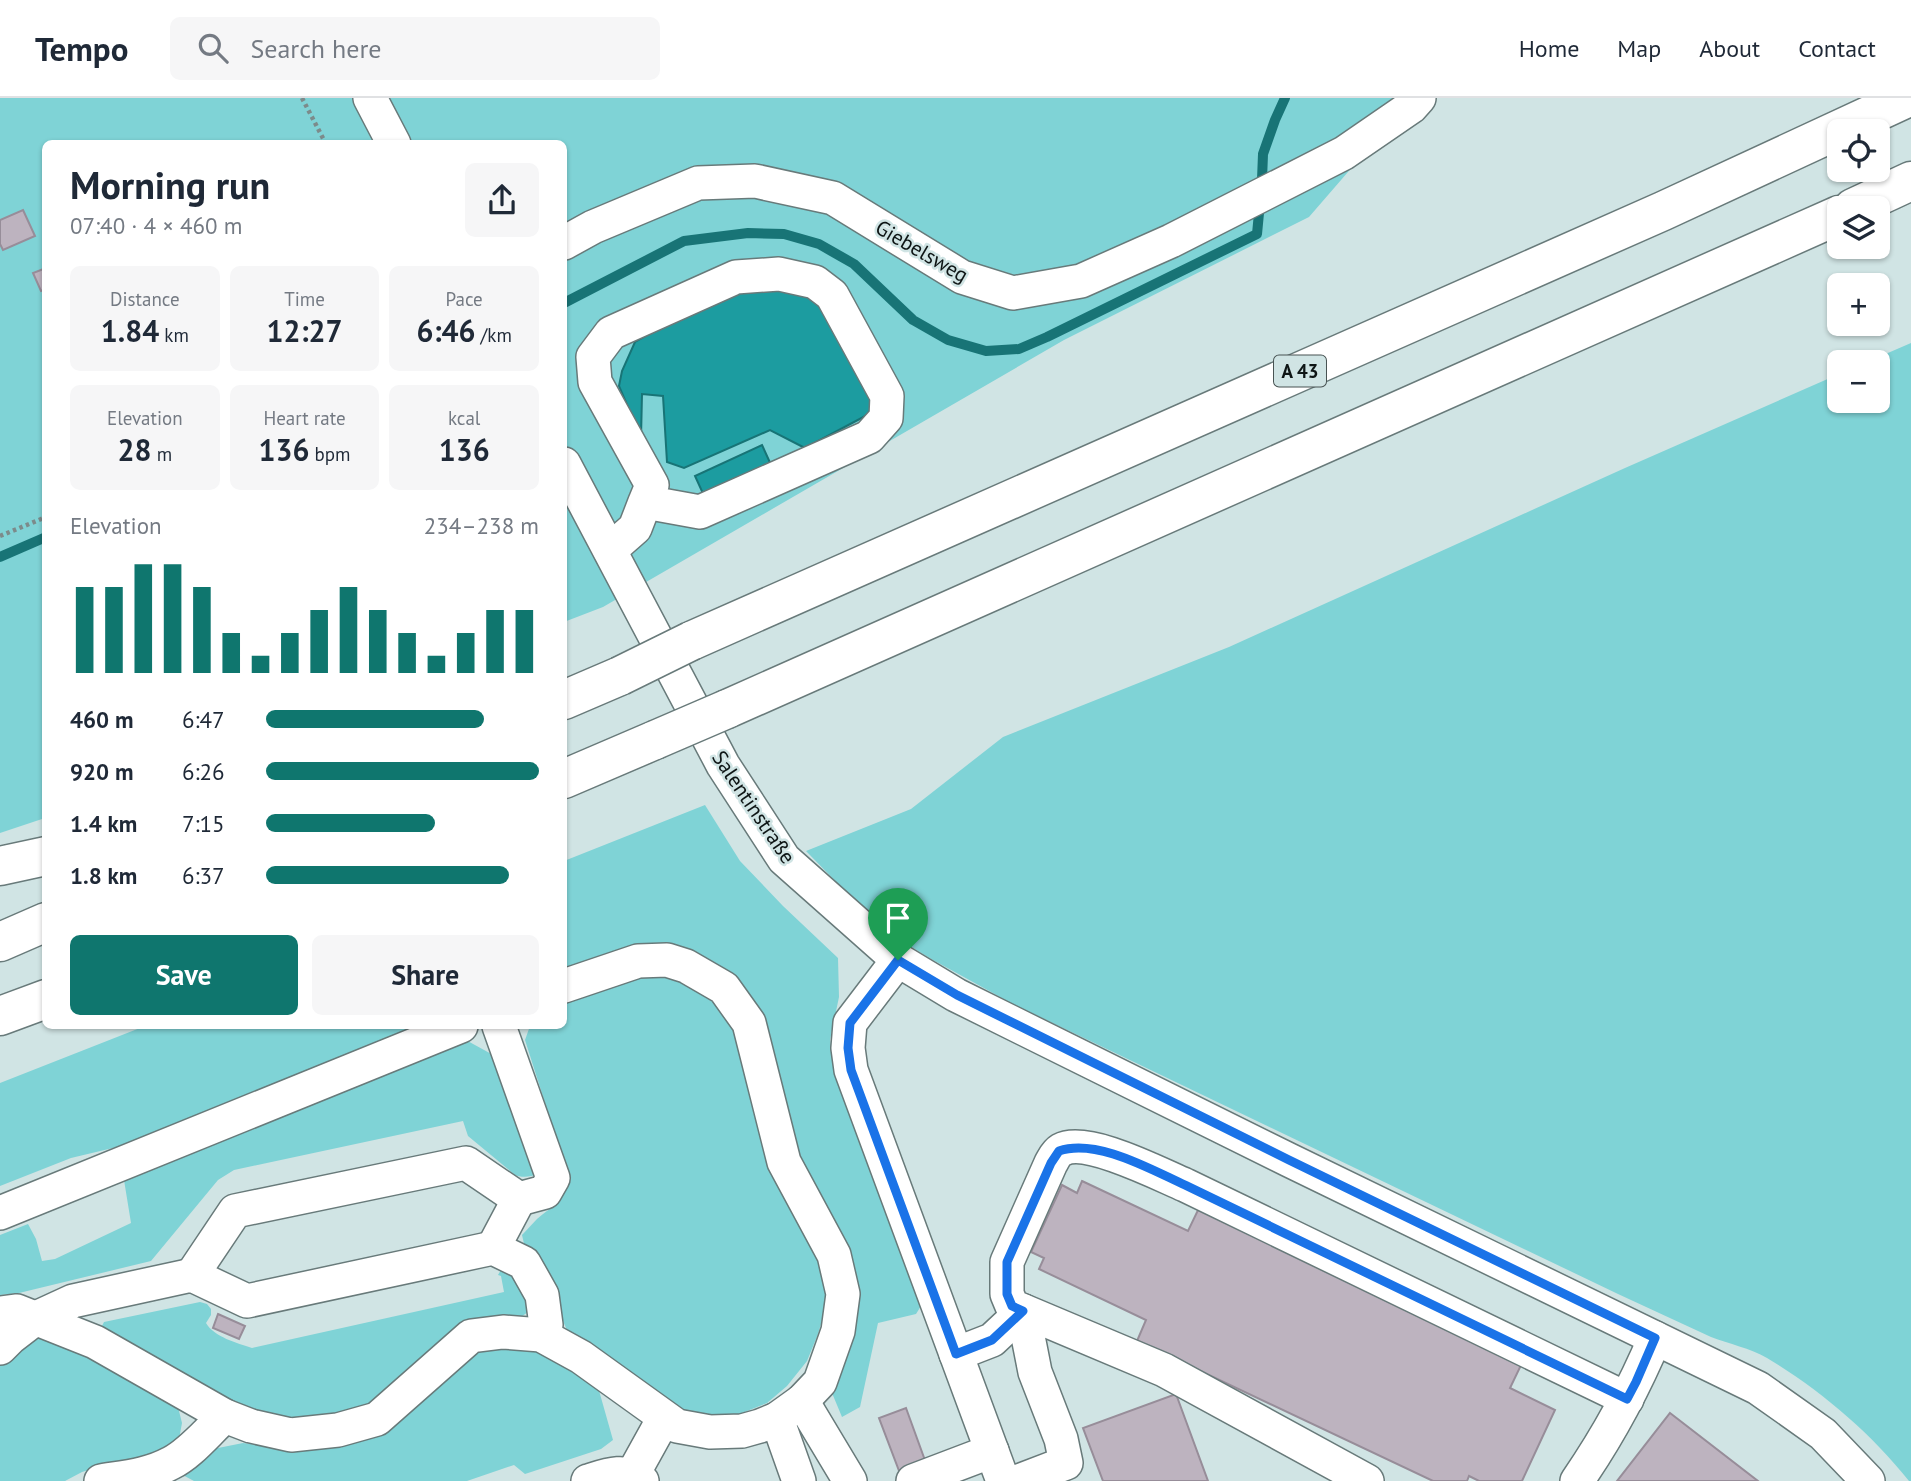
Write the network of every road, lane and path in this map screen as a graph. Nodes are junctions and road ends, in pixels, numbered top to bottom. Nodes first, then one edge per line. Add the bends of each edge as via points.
1 (302, 98) edge
2 (370, 98) edge
3 (1419, 98) edge
4 (1908, 98) edge
5 (324, 140) edge
6 (392, 140) edge
7 (1911, 181) edge
8 (1879, 196) edge
9 (1827, 220) edge
10 (567, 241) edge
11 (567, 470) edge
12 (645, 502) junction
13 (42, 519) edge
14 (0, 536) edge
15 (610, 550) junction
16 (567, 699) edge
17 (567, 778) edge
18 (42, 857) edge
19 (0, 866) edge
20 (42, 924) edge
21 (0, 942) edge
22 (898, 960) junction
23 (567, 985) edge
24 (42, 1000) edge
25 (0, 1016) edge
26 (454, 1029) edge
27 (500, 1029) edge
28 (519, 1199) junction
29 (0, 1213) edge
30 (493, 1248) junction
31 (192, 1275) junction
32 (1023, 1311) junction
33 (0, 1313) edge
34 (36, 1318) junction
35 (541, 1335) junction
36 (1655, 1338) junction
37 (0, 1348) edge
38 (956, 1354) junction
39 (1627, 1399) junction
40 (790, 1410) junction
41 (225, 1416) junction
42 (664, 1418) junction
43 (997, 1466) edge
44 (637, 1478) edge
45 (101, 1481) edge
46 (588, 1481) edge
47 (799, 1481) edge
48 (850, 1481) edge
49 (913, 1481) edge
50 (1019, 1481) edge
51 (1367, 1481) edge
52 (1577, 1481) edge
53 (1868, 1481) edge

1 - 5 path
2 - 6 street
3 - 10 street, Giebelsweg via 1344,153 1171,241 1081,281 1013,293 962,277 833,198 755,181 698,183
4 - 16 highway, A 43, bridge
7 - 8 highway
9 - 17 highway, bridge
11 - 15 street, Salentinstraße
12 - 12 street via 701,512 869,437 886,418 887,396 832,295 815,282 779,274 736,277 611,333 593,357 595,382 652,485
12 - 15 street via 635,528
13 - 14 path
15 - 22 street, Salentinstraße via 723,765 785,859
18 - 19 highway
20 - 21 highway
22 - 36 street, Salentinstraße via 957,995
22 - 38 street via 850,1023 851,1070
23 - 40 street via 638,961 667,960 724,988 749,1023 784,1161 834,1255 843,1294 838,1331 820,1382
24 - 25 highway
26 - 29 street
27 - 28 street via 553,1178 545,1192
28 - 30 street
28 - 31 street via 466,1163 235,1211
30 - 31 street via 247,1301
30 - 35 street via 524,1263 536,1284 546,1325
31 - 34 street via 73,1301
32 - 38 street via 992,1340
32 - 39 street via 1012,1306 1007,1294 1007,1262 1051,1163 1059,1151 1070,1147 1096,1149 1185,1185
32 - 50 street via 1035,1372 1066,1463
32 - 51 street via 1164,1370
33 - 34 street via 18,1311
34 - 37 street
34 - 41 street via 95,1342
35 - 41 street via 503,1332 471,1336 377,1419 338,1430 291,1435
35 - 42 street via 580,1357
36 - 39 street
36 - 53 street, Salentinstraße via 1758,1388 1823,1434
38 - 43 street
39 - 52 street
40 - 42 street via 742,1431 710,1432 677,1426
40 - 47 street
40 - 48 street
41 - 45 street via 171,1463 135,1476
42 - 44 street
43 - 49 street
44 - 46 street via 617,1473

